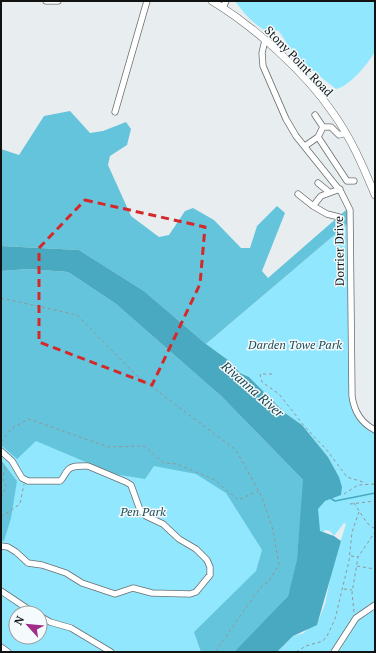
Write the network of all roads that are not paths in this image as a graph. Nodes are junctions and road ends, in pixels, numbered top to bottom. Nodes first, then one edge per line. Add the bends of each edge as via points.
1 (46, 1) edge
2 (58, 1) edge
3 (147, 1) edge
4 (212, 1) edge
5 (224, 4) edge
6 (265, 40) junction
7 (116, 112) dead end
8 (315, 115) dead end
9 (323, 127) junction
10 (346, 133) junction
11 (318, 137) junction
12 (305, 146) junction
13 (354, 181) dead end
14 (318, 183) dead end
15 (340, 189) junction
16 (329, 192) junction
17 (298, 194) dead end
18 (375, 195) edge
19 (313, 206) junction
20 (339, 217) dead end
21 (375, 430) edge
22 (1, 450) edge
23 (1, 546) edge
24 (1, 590) edge
25 (23, 605) edge
26 (375, 605) edge
27 (48, 621) edge
28 (1, 647) edge
29 (8, 652) edge
30 (111, 652) edge
31 (334, 652) edge

1 - 2 street
3 - 7 street
4 - 5 main road, Stony Point Road
5 - 6 main road, Stony Point Road
6 - 10 main road, Stony Point Road via 314,89
6 - 12 street, Dorrier Drive via 262,60 266,75 286,119
8 - 9 street
9 - 10 street via 331,127 339,135
9 - 11 street
10 - 18 main road, Stony Point Road
11 - 12 street
11 - 13 street via 346,181
12 - 15 street, Dorrier Drive
14 - 16 street
15 - 16 street
15 - 21 street, Dorrier Drive via 348,204 351,219 353,401 361,420
16 - 19 street via 321,196
17 - 19 street
19 - 20 street
22 - 23 street via 28,481 60,481 73,467 88,466 126,482 131,485 140,510 196,549 207,560 210,575 204,585 190,594 152,593 134,588 115,594 82,583 66,573 28,563 16,552
24 - 25 street
26 - 31 street via 356,618
27 - 30 street via 71,628
28 - 29 street

